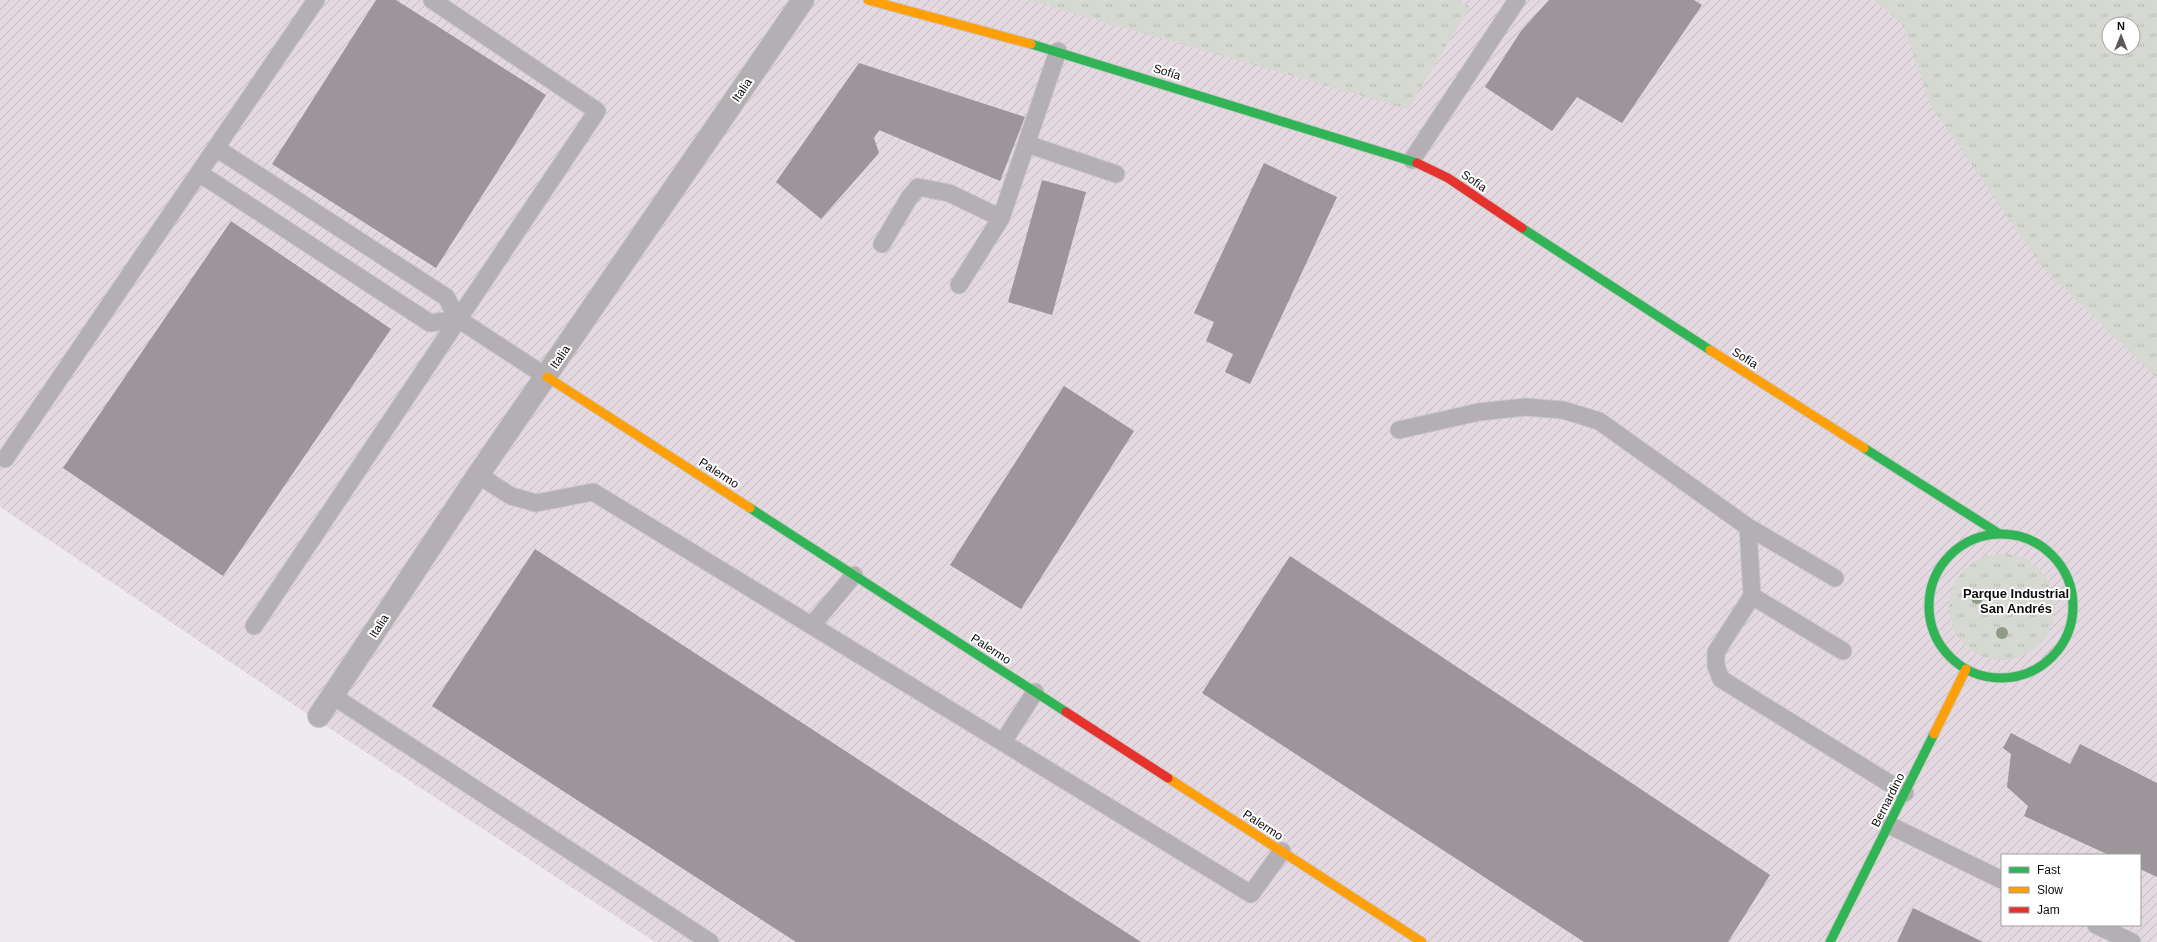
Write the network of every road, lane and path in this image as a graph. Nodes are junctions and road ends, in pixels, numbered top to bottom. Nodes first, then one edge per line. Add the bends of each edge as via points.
1 (316, 0) edge
2 (432, 0) edge
3 (803, 0) edge
4 (868, 0) edge
5 (1517, 0) edge
6 (1058, 52) junction
7 (1027, 144) junction
8 (216, 148) junction
9 (1412, 160) junction
10 (199, 173) junction
11 (1116, 174) dead end
12 (1001, 218) junction
13 (882, 244) dead end
14 (959, 285) dead end
15 (458, 319) junction
16 (547, 377) junction
17 (1398, 430) dead end
18 (6, 459) dead end
19 (478, 475) junction
20 (1748, 527) junction
21 (1998, 533) junction
22 (854, 575) junction
23 (1835, 578) dead end
24 (1752, 596) junction
25 (254, 626) dead end
26 (812, 626) junction
27 (1843, 652) dead end
28 (1966, 669) junction
29 (1035, 692) junction
30 (333, 696) junction
31 (319, 716) dead end
32 (1003, 742) junction
33 (1905, 793) junction
34 (1889, 825) junction
35 (1282, 851) junction
36 (2001, 880) edge
37 (2098, 926) edge
38 (710, 942) edge
39 (1422, 942) edge
40 (1830, 942) edge
41 (2132, 942) edge

1 - 8 lane
2 - 15 lane via 597,111
3 - 16 street, Italia
4 - 6 street, Sofía
5 - 9 lane
6 - 7 lane
6 - 9 street, Sofía
7 - 11 lane
7 - 12 lane
8 - 10 lane
8 - 15 lane via 446,297
9 - 21 street, Sofía via 1448,178 1577,265
10 - 15 lane via 430,323
10 - 18 lane
12 - 13 lane via 949,193 918,187
12 - 14 lane
15 - 16 lane
15 - 25 lane
16 - 19 street, Italia
16 - 22 street, Palermo
17 - 20 lane via 1480,412 1525,407 1564,410 1599,421
19 - 26 lane via 511,496 536,502 593,492
19 - 30 street, Italia
20 - 23 lane
20 - 24 lane
21 - 28 street via 1975,538 1955,550 1940,568 1930,589 1929,612 1935,635 1948,655
21 - 28 street via 2022,536 2044,547 2061,564 2071,586 2074,610 2068,634 2055,654 2037,669 2014,677 1990,677
22 - 26 lane
22 - 29 street, Palermo
24 - 27 lane
24 - 33 lane via 1716,652 1716,666 1721,679
26 - 32 lane
28 - 33 street, Bernardino
29 - 32 lane
29 - 35 street, Palermo
30 - 31 street, Italia
30 - 38 lane
32 - 35 lane via 1251,894
33 - 34 street, Bernardino
34 - 36 lane
34 - 40 street, Bernardino
35 - 39 street, Palermo
37 - 41 lane

